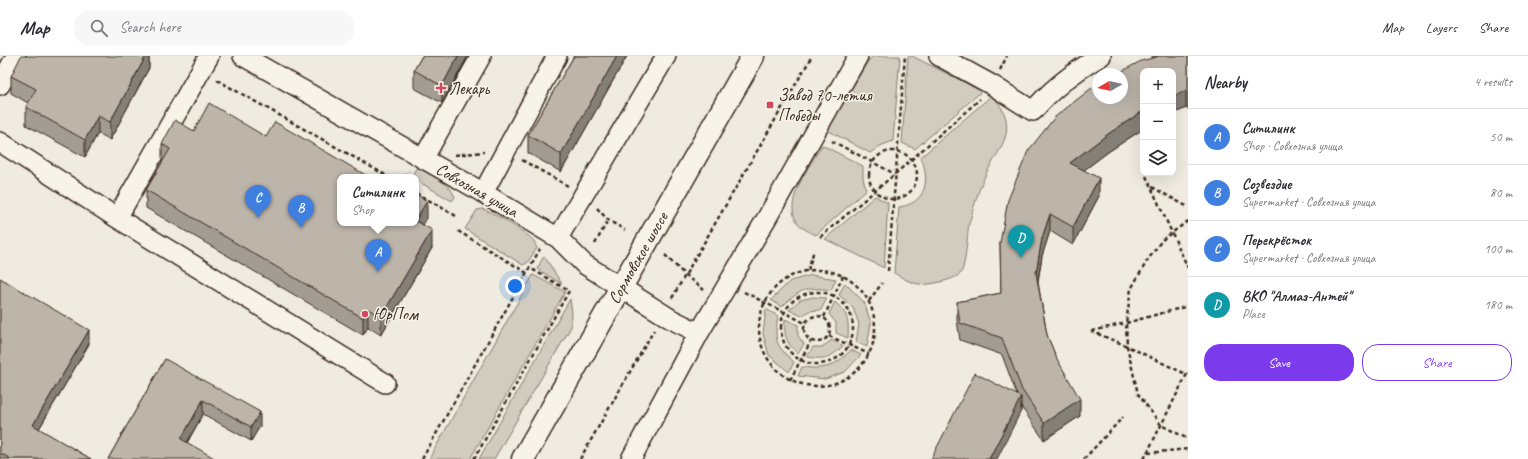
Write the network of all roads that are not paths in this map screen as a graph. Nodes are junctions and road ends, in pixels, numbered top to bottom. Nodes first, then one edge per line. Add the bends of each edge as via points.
1 (16, 56) edge
2 (243, 56) edge
3 (481, 56) edge
4 (557, 56) edge
5 (666, 56) edge
6 (753, 56) edge
7 (858, 56) edge
8 (939, 56) edge
9 (1101, 56) edge
10 (204, 63) edge
11 (0, 85) edge
12 (0, 142) edge
13 (423, 159) junction
14 (483, 193) junction
15 (117, 218) junction
16 (553, 235) junction
17 (621, 288) junction
18 (699, 333) junction
19 (385, 383) dead end
20 (523, 459) edge
21 (630, 459) edge

1 - 11 street
2 - 13 street, Совхозная улица
3 - 13 street
4 - 14 street
5 - 16 street via 583,195
6 - 17 main road, Сормовское шоссе
7 - 18 street
8 - 9 street via 1033,111 1045,96 1066,78
10 - 15 street
12 - 15 street
13 - 14 street, Совхозная улица
14 - 16 street, Совхозная улица
15 - 19 street
16 - 17 street, Совхозная улица via 584,264
17 - 18 street, Совхозная улица
17 - 20 main road, Сормовское шоссе
18 - 21 street

